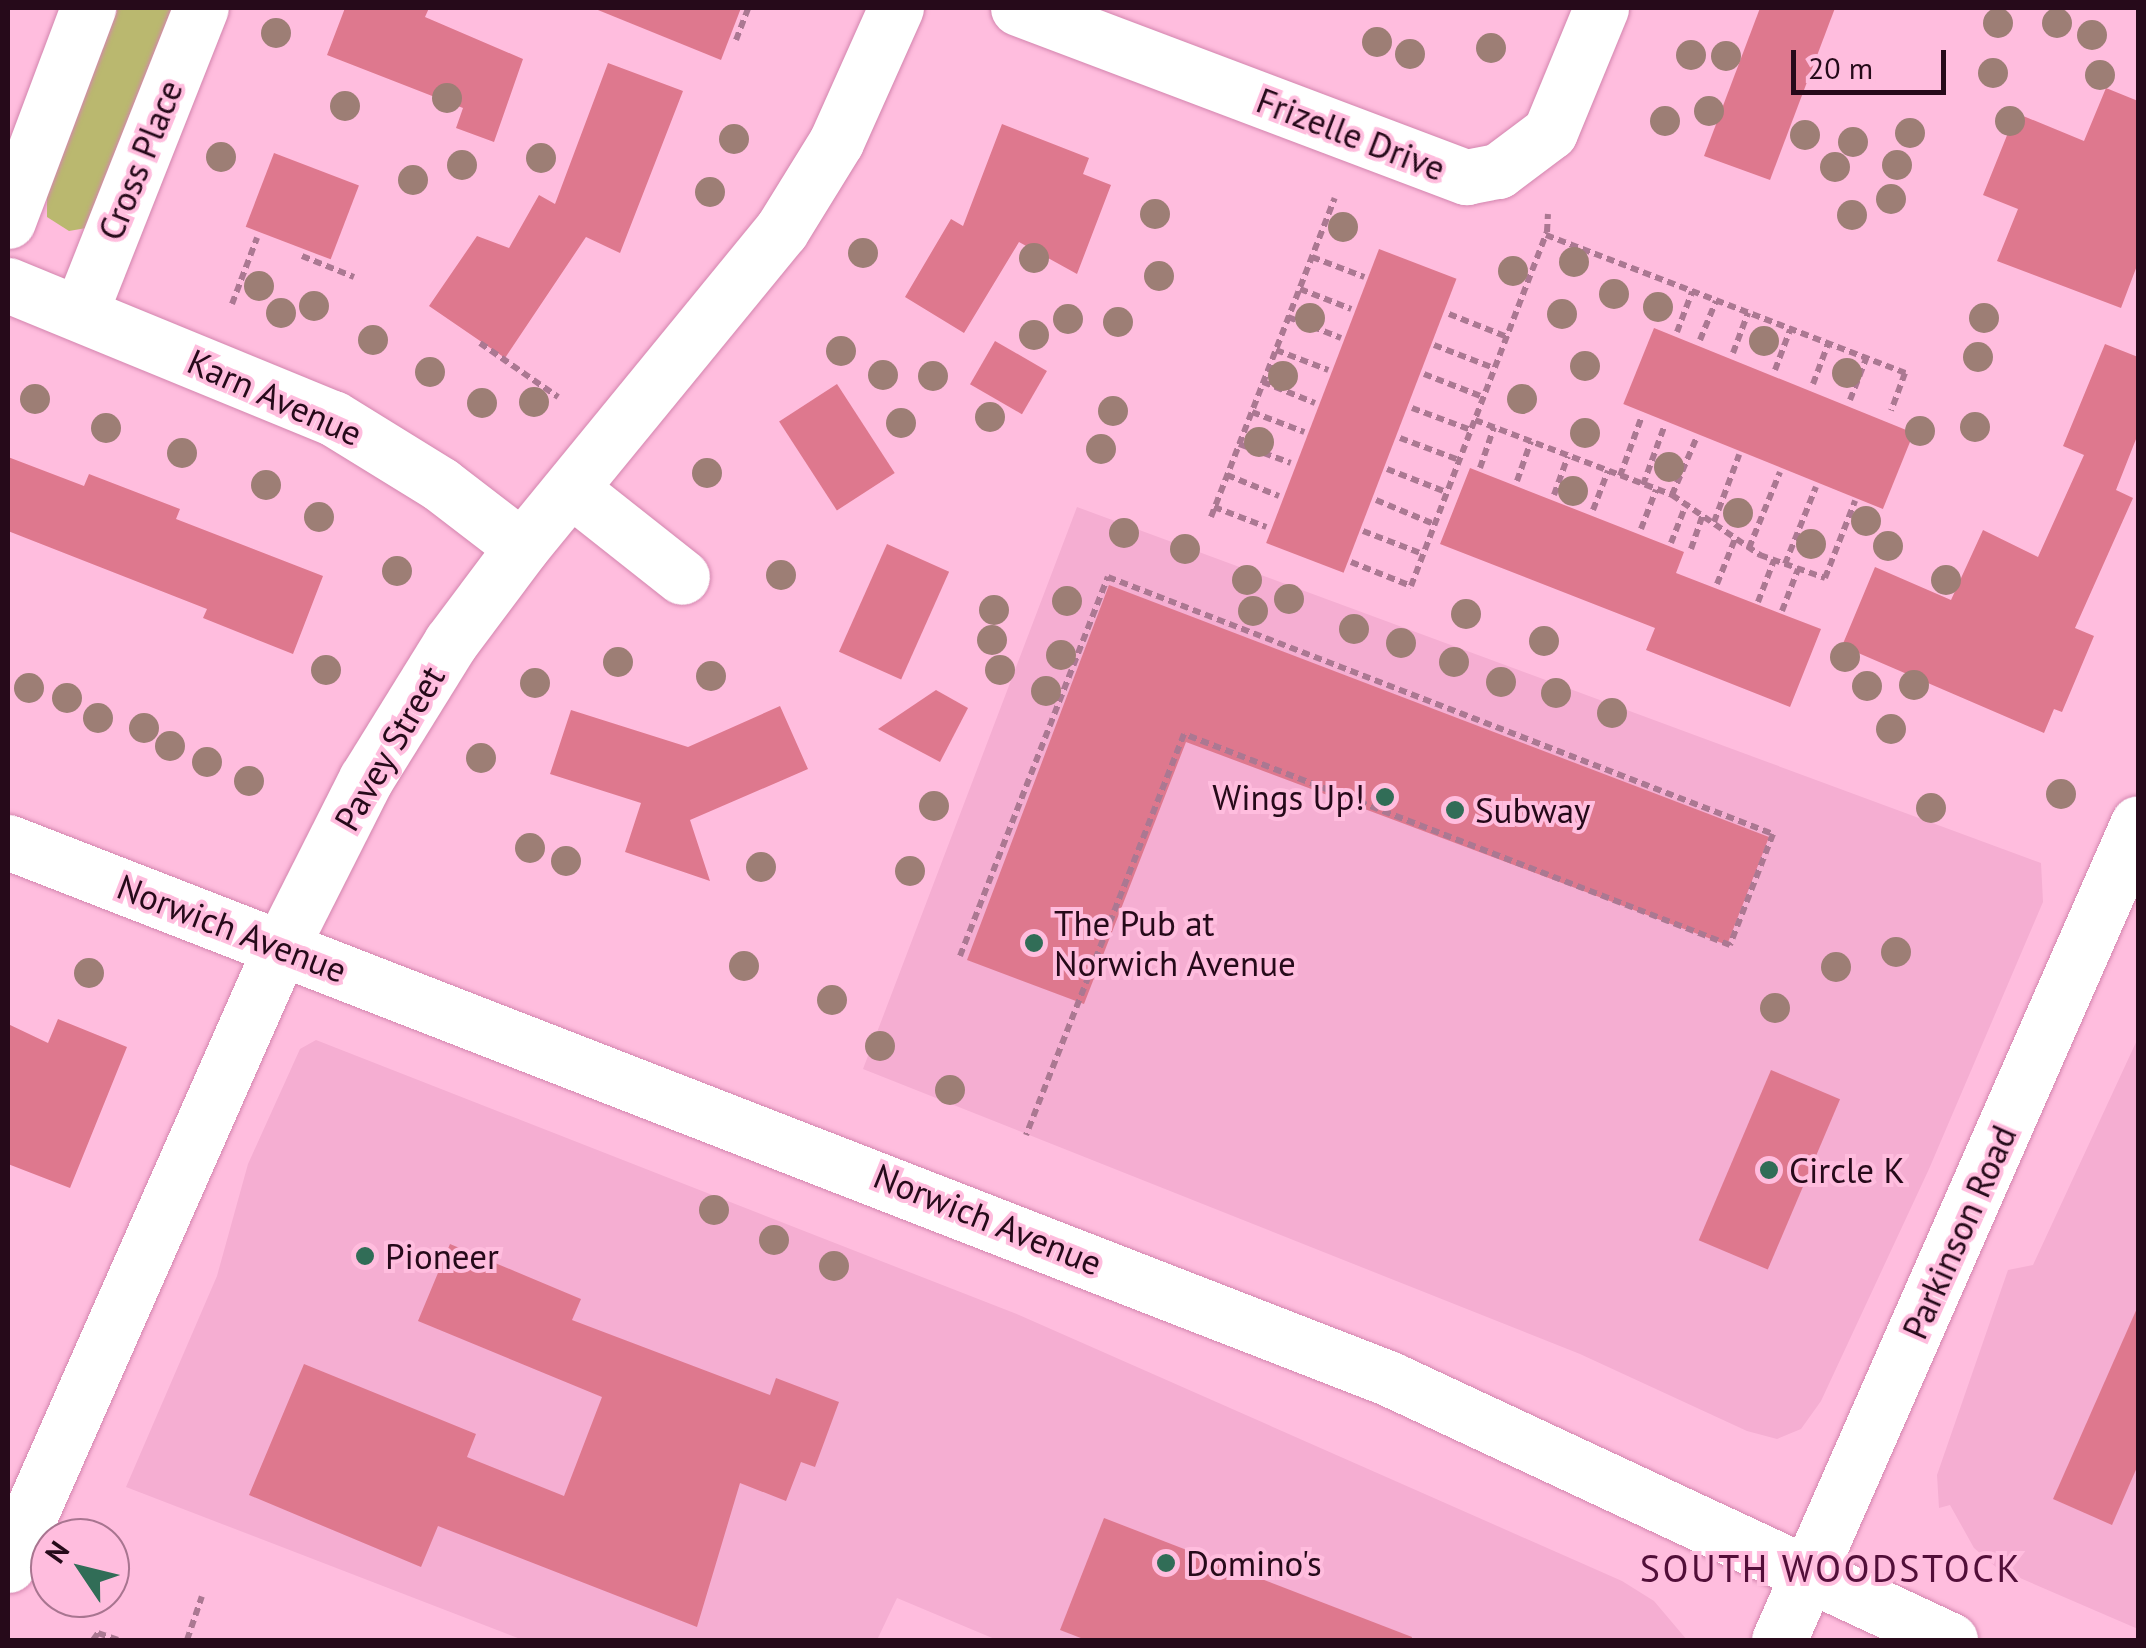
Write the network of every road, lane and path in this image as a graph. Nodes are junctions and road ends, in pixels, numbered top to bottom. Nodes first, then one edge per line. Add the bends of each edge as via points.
1 (88, 8) edge
2 (201, 8) edge
3 (748, 8) edge
4 (896, 8) edge
5 (1018, 8) edge
6 (1601, 8) edge
7 (736, 40) dead end
8 (1335, 198) dead end
9 (1548, 214) dead end
10 (8, 221) edge
11 (1546, 236) junction
12 (257, 238) dead end
13 (302, 256) dead end
14 (1312, 258) junction
15 (354, 277) dead end
16 (1364, 277) dead end
17 (8, 284) edge
18 (1300, 289) junction
19 (1692, 292) junction
20 (1716, 301) junction
21 (232, 304) dead end
22 (1351, 309) dead end
23 (80, 313) junction
24 (1748, 313) junction
25 (1449, 314) dead end
26 (1288, 317) junction
27 (1790, 330) junction
28 (1677, 332) dead end
29 (1507, 337) junction
30 (1340, 338) dead end
31 (1700, 340) dead end
32 (480, 343) dead end
33 (1828, 344) junction
34 (1434, 345) dead end
35 (1276, 350) junction
36 (1733, 353) dead end
37 (1866, 359) junction
38 (1494, 368) junction
39 (1328, 370) dead end
40 (1775, 370) dead end
41 (1424, 374) dead end
42 (1263, 382) junction
43 (1812, 384) dead end
44 (558, 396) dead end
45 (1484, 397) junction
46 (1850, 400) dead end
47 (1316, 403) dead end
48 (1412, 408) dead end
49 (1891, 411) dead end
50 (1252, 412) junction
51 (1642, 416) dead end
52 (1475, 420) junction
53 (1494, 427) junction
54 (1664, 427) dead end
55 (1471, 430) junction
56 (1304, 432) dead end
57 (1400, 438) dead end
58 (1696, 439) dead end
59 (1531, 442) junction
60 (1239, 444) junction
61 (1568, 456) junction
62 (1739, 456) dead end
63 (1460, 460) junction
64 (1291, 464) dead end
65 (1480, 468) dead end
66 (1387, 469) dead end
67 (1608, 471) junction
68 (1780, 472) dead end
69 (1227, 474) junction
70 (1620, 476) junction
71 (1517, 481) dead end
72 (1643, 485) junction
73 (1816, 487) dead end
74 (572, 490) junction
75 (1656, 490) junction
76 (1446, 492) junction
77 (1554, 495) dead end
78 (1672, 495) junction
79 (1279, 496) dead end
80 (1376, 500) dead end
81 (1854, 501) dead end
82 (1686, 502) junction
83 (1214, 507) junction
84 (1593, 510) dead end
85 (1703, 515) junction
86 (1211, 518) dead end
87 (1714, 522) junction
88 (1435, 524) junction
89 (1266, 527) dead end
90 (1641, 529) dead end
91 (1363, 531) dead end
92 (1735, 538) junction
93 (1671, 542) dead end
94 (522, 546) junction
95 (1749, 548) junction
96 (1691, 549) dead end
97 (1423, 554) junction
98 (1774, 560) junction
99 (1351, 562) dead end
100 (1785, 564) junction
101 (1798, 568) junction
102 (682, 577) dead end
103 (1717, 584) dead end
104 (1758, 602) dead end
105 (1782, 611) dead end
106 (2138, 823) edge
107 (8, 842) edge
108 (281, 946) junction
109 (960, 956) dead end
110 (1026, 1135) dead end
111 (8, 1565) edge
112 (1808, 1573) junction
113 (202, 1596) dead end
114 (93, 1640) edge
115 (118, 1640) edge
116 (187, 1640) edge
117 (1779, 1640) edge
118 (1950, 1640) edge

1 - 10 street
2 - 23 street, Cross Place
3 - 7 path
4 - 74 street, Pavey Street via 836,142 781,231
5 - 6 street, Frizelle Drive via 1466,177 1498,171 1550,132
8 - 14 path
9 - 11 path
11 - 19 path
11 - 29 path
12 - 21 path
13 - 15 path
14 - 16 path
14 - 18 path
17 - 23 street, Karn Avenue
18 - 22 path
18 - 26 path
19 - 20 path
19 - 28 path
20 - 24 path
20 - 31 path
23 - 94 street, Karn Avenue via 362,433
24 - 27 path
24 - 36 path
25 - 29 path
26 - 30 path
26 - 35 path
27 - 33 path
27 - 40 path
29 - 38 path
32 - 44 path
33 - 37 path
33 - 43 path
34 - 38 path
35 - 39 path
35 - 42 path
37 - 46 path
37 - 49 path via 1905,374
38 - 45 path
41 - 45 path
42 - 47 path
42 - 50 path
45 - 52 path
48 - 55 path
50 - 56 path
50 - 60 path
51 - 70 path
52 - 53 path
52 - 55 path
53 - 59 path
53 - 65 path
54 - 72 path
55 - 63 path
57 - 63 path
58 - 78 path
59 - 61 path
59 - 71 path
60 - 64 path
60 - 69 path
61 - 67 path
61 - 77 path
62 - 87 path
63 - 76 path
66 - 76 path
67 - 70 path
67 - 84 path
68 - 95 path
69 - 79 path
69 - 83 path
70 - 72 path
72 - 75 path
73 - 100 path
74 - 94 street, Pavey Street
74 - 102 street
75 - 78 path
75 - 90 path
76 - 88 path
78 - 82 path
80 - 88 path
81 - 101 path via 1825,578
82 - 85 path
82 - 93 path
83 - 86 path
83 - 89 path
85 - 87 path
85 - 96 path
87 - 92 path
88 - 97 path
91 - 97 path
92 - 95 path
92 - 103 path
94 - 108 street, Pavey Street via 451,642 366,779
95 - 98 path
97 - 99 path via 1411,586
98 - 100 path
98 - 104 path
100 - 101 path
101 - 105 path
106 - 112 street, Parkinson Road
107 - 108 street, Norwich Avenue
108 - 111 street, Pavey Street
108 - 112 street, Norwich Avenue via 1390,1379
109 - 110 path via 1108,577 1773,834 1730,945 1184,734
112 - 117 street, Parkinson Road
112 - 118 street, Norwich Avenue
113 - 116 path
114 - 115 path via 98,1633

